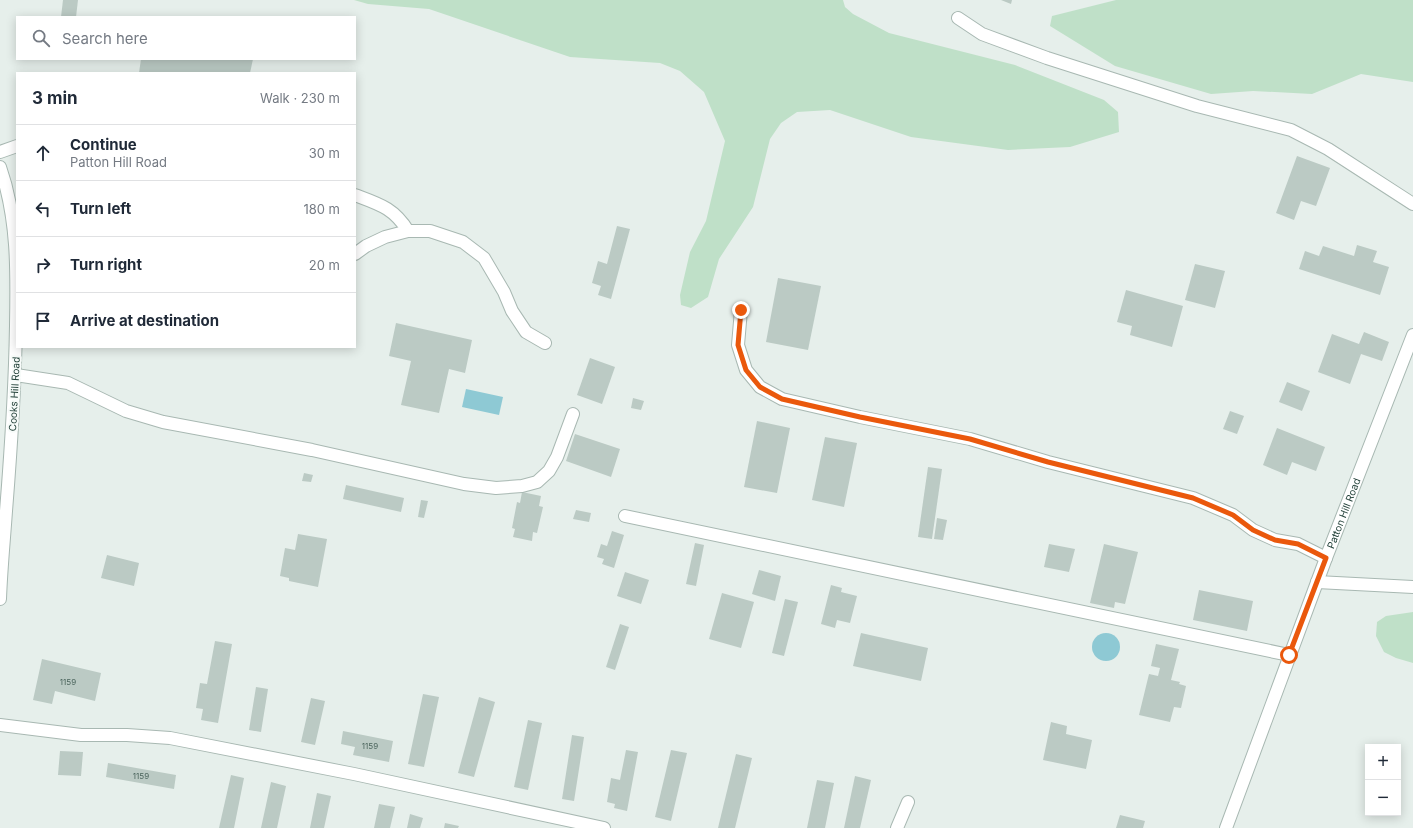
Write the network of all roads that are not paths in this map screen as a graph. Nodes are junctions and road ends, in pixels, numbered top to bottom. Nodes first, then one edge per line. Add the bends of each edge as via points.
1 (958, 18) dead end
2 (16, 146) edge
3 (0, 152) edge
4 (0, 167) edge
5 (356, 195) edge
6 (1413, 204) edge
7 (408, 231) junction
8 (16, 242) edge
9 (356, 253) edge
10 (741, 310) dead end
11 (1413, 335) edge
12 (545, 343) dead end
13 (16, 348) edge
14 (16, 375) junction
15 (573, 414) dead end
16 (625, 516) dead end
17 (1326, 558) junction
18 (1317, 582) junction
19 (1413, 587) edge
20 (0, 599) edge
21 (1289, 655) junction
22 (0, 725) edge
23 (908, 802) dead end
24 (604, 828) edge
25 (897, 828) edge
26 (1226, 828) edge

1 - 6 street via 982,34 1047,58 1197,106 1291,130 1328,149
2 - 3 street
4 - 8 street, Cooks Hill Road via 12,211
5 - 7 street via 385,206 401,219
7 - 9 street via 385,237
7 - 12 street via 430,232 463,242 484,258 526,332
10 - 17 street via 738,345 746,370 760,387 782,399 970,439 1048,462 1193,498 1233,515 1253,530 1275,540 1298,544
11 - 17 street, Patton Hill Road
13 - 14 street, Cooks Hill Road
14 - 15 street via 68,382 126,411 163,422 312,450 464,484 496,488 537,482 549,471
14 - 20 street, Cooks Hill Road
16 - 21 street
17 - 18 street, Patton Hill Road
18 - 19 street
18 - 21 street, Patton Hill Road
21 - 26 street, Patton Hill Road
22 - 24 street via 81,735 127,734 170,738 354,774
23 - 25 street

